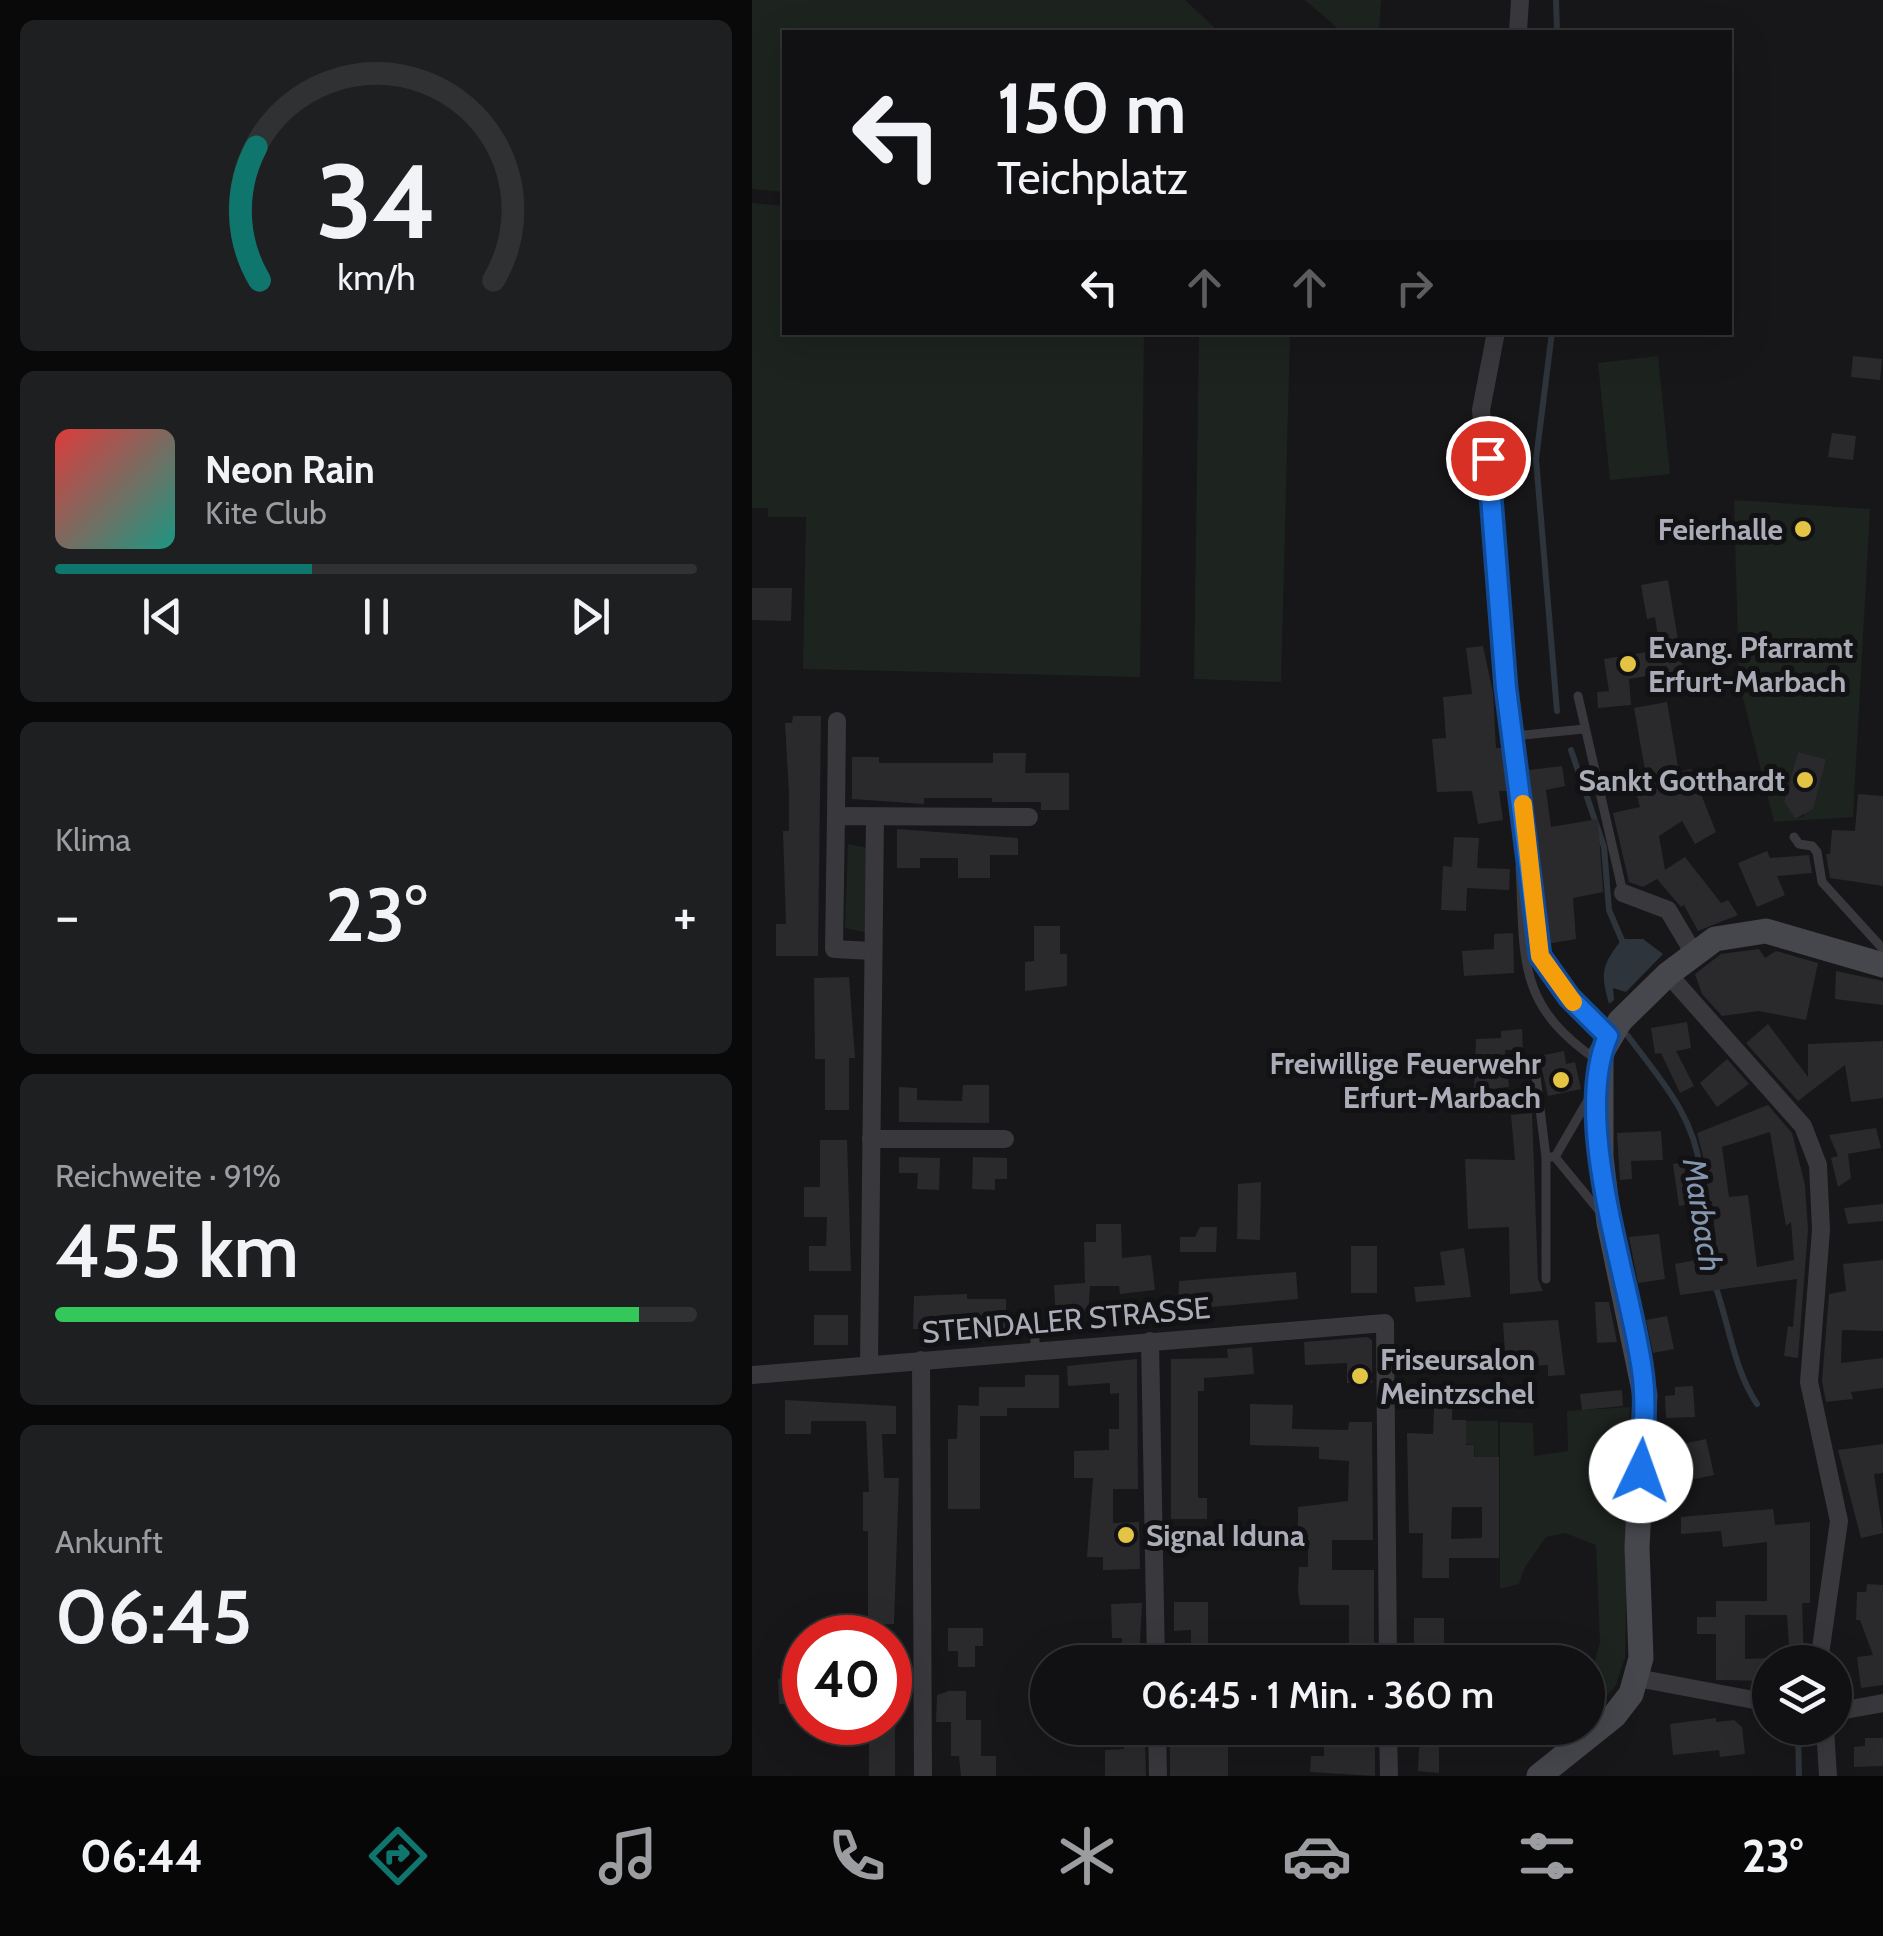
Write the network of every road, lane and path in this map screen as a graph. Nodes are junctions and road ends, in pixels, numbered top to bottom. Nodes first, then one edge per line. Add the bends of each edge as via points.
1 (1520, 0) edge
2 (1518, 30) edge
3 (1495, 335) edge
4 (1506, 688) joint
5 (1578, 696) dead end
6 (837, 721) dead end
7 (1584, 730) junction
8 (1513, 736) junction
9 (836, 816) junction
10 (875, 817) junction
11 (1028, 817) dead end
12 (1794, 836) dead end
13 (1520, 868) dead end
14 (1623, 894) joint
15 (1882, 948) edge
16 (872, 951) junction
17 (1693, 952) junction
18 (1882, 965) edge
19 (1668, 974) junction
20 (1569, 997) joint
21 (1608, 1036) junction
22 (1598, 1071) junction
23 (1536, 1077) dead end
24 (1005, 1138) dead end
25 (871, 1139) junction
26 (1550, 1157) junction
27 (1609, 1223) junction
28 (1546, 1279) dead end
29 (1150, 1340) junction
30 (922, 1360) junction
31 (869, 1364) junction
32 (752, 1375) edge
33 (1156, 1645) edge
34 (1388, 1645) edge
35 (1821, 1645) edge
36 (1637, 1678) junction
37 (1752, 1700) edge
38 (1882, 1703) edge
39 (1852, 1709) edge
40 (1157, 1745) edge
41 (1388, 1745) edge
42 (1826, 1745) edge
43 (924, 1776) edge
44 (1158, 1776) edge
45 (1388, 1776) edge
46 (1539, 1776) edge
47 (1828, 1776) edge

1 - 2 street
3 - 4 street via 1481,410
4 - 8 lane
5 - 7 lane
6 - 9 street
7 - 8 lane
7 - 14 lane
8 - 20 lane via 1540,956
9 - 10 street
9 - 16 street via 834,949
10 - 11 street
10 - 16 street
12 - 15 lane via 1818,852 1822,882
13 - 22 lane via 1530,986
14 - 17 street via 1668,910
16 - 25 street
17 - 18 street via 1715,939 1766,931
17 - 19 street
19 - 21 street
19 - 35 street via 1803,1126 1818,1165 1821,1230 1809,1382 1838,1521
20 - 21 street
21 - 22 street
22 - 26 lane
22 - 27 street
23 - 26 lane
24 - 25 street
25 - 31 street
26 - 27 lane
26 - 28 lane
27 - 36 street via 1645,1395
29 - 30 street, STENDALER STRASSE via 1035,1341
29 - 33 street
29 - 34 street, STENDALER STRASSE via 1386,1323
30 - 31 street, STENDALER STRASSE
30 - 43 street
31 - 32 street, STENDALER STRASSE
36 - 37 street
36 - 46 street via 1614,1716
38 - 39 street
40 - 44 street
41 - 45 street
42 - 47 street

